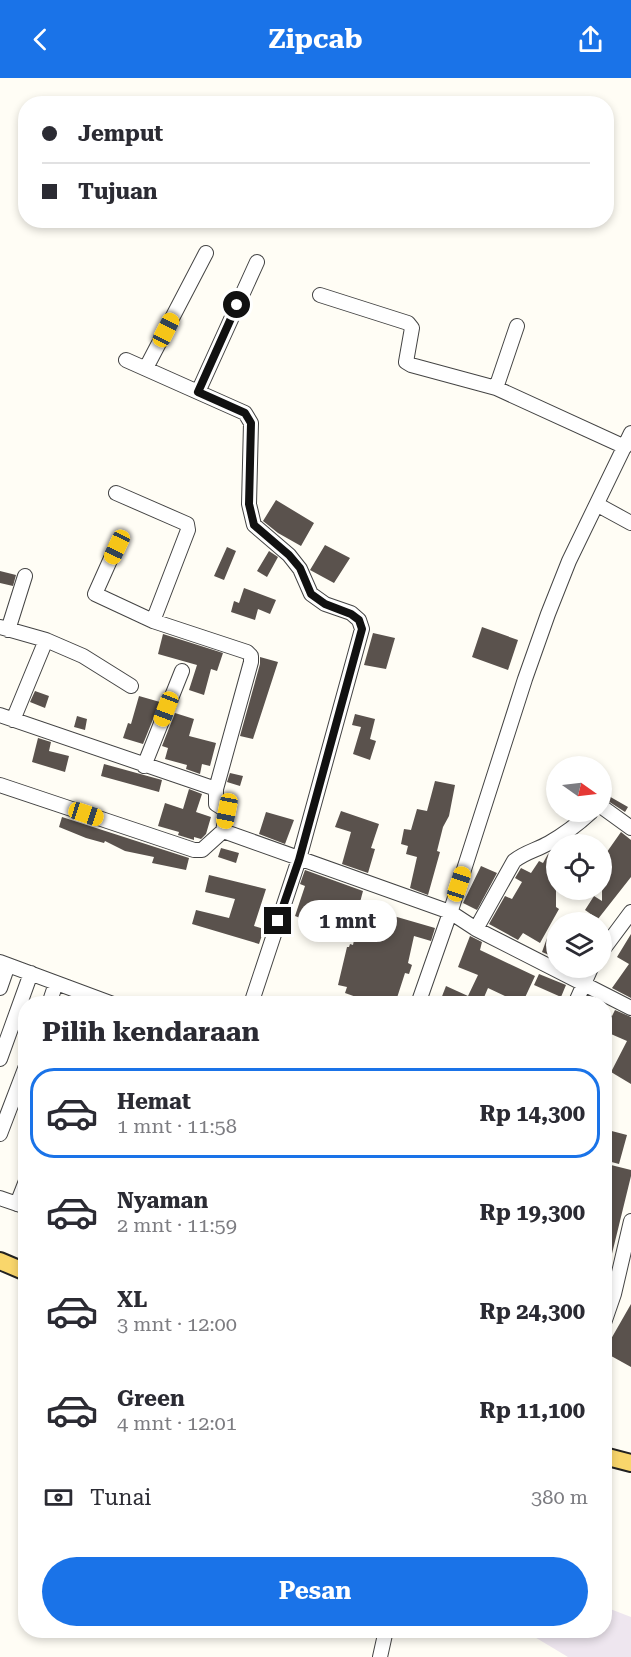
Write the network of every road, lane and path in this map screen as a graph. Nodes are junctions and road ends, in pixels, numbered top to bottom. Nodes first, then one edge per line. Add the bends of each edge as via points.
1 (206, 253) dead end
2 (257, 262) dead end
3 (320, 295) dead end
4 (517, 326) dead end
5 (126, 360) dead end
6 (146, 368) junction
7 (496, 388) junction
8 (198, 392) junction
9 (631, 433) edge
10 (625, 447) junction
11 (117, 493) dead end
12 (598, 505) junction
13 (631, 523) edge
14 (117, 547) dead end
15 (25, 576) dead end
16 (153, 621) junction
17 (4, 629) edge
18 (46, 640) junction
19 (182, 671) dead end
20 (131, 686) dead end
21 (6, 717) edge
22 (144, 766) junction
23 (0, 785) edge
24 (216, 789) junction
25 (612, 814) edge
26 (579, 822) edge
27 (631, 828) edge
28 (223, 831) junction
29 (299, 860) junction
30 (450, 912) junction
31 (631, 912) edge
32 (476, 929) junction
33 (612, 938) edge
34 (4, 964) edge
35 (31, 973) junction
36 (586, 978) edge
37 (56, 983) junction
38 (582, 985) junction
39 (0, 988) edge
40 (23, 996) edge
41 (52, 996) edge
42 (86, 996) edge
43 (253, 996) edge
44 (421, 996) edge
45 (578, 996) edge
46 (605, 996) edge
47 (612, 999) edge
48 (631, 1008) edge
49 (18, 1009) edge
50 (0, 1059) edge
51 (18, 1087) edge
52 (0, 1134) edge
53 (0, 1198) edge
54 (18, 1205) edge
55 (631, 1225) edge
56 (0, 1261) edge
57 (18, 1269) edge
58 (612, 1300) edge
59 (612, 1458) edge
60 (631, 1462) edge

1 - 6 street
2 - 8 street
3 - 7 street via 408,323 412,328 406,362 411,365
4 - 7 street
5 - 6 street
6 - 8 street
7 - 10 street
8 - 29 street via 245,413 251,423 249,504 254,525 300,568 311,594 351,614 362,629
9 - 10 street
10 - 12 street
11 - 16 street via 187,524
12 - 13 street
12 - 30 street via 569,561 548,614
14 - 16 street via 95,594
15 - 17 street
16 - 24 street via 251,656
17 - 18 street
18 - 20 street via 83,656
18 - 21 street
19 - 22 street
21 - 22 street
22 - 24 street
23 - 28 street via 194,850 202,850
24 - 28 street via 216,804 227,811
25 - 27 street
26 - 32 street via 514,861
28 - 29 street
29 - 30 street
29 - 43 street
30 - 32 street
30 - 44 street
31 - 33 street
32 - 38 street
34 - 35 street
34 - 39 street
35 - 37 street
35 - 40 street
36 - 38 street
37 - 41 street
37 - 42 street
38 - 45 street
38 - 46 street
47 - 48 street
49 - 50 street
51 - 52 street
53 - 54 street
55 - 58 street
56 - 57 main road
59 - 60 main road

